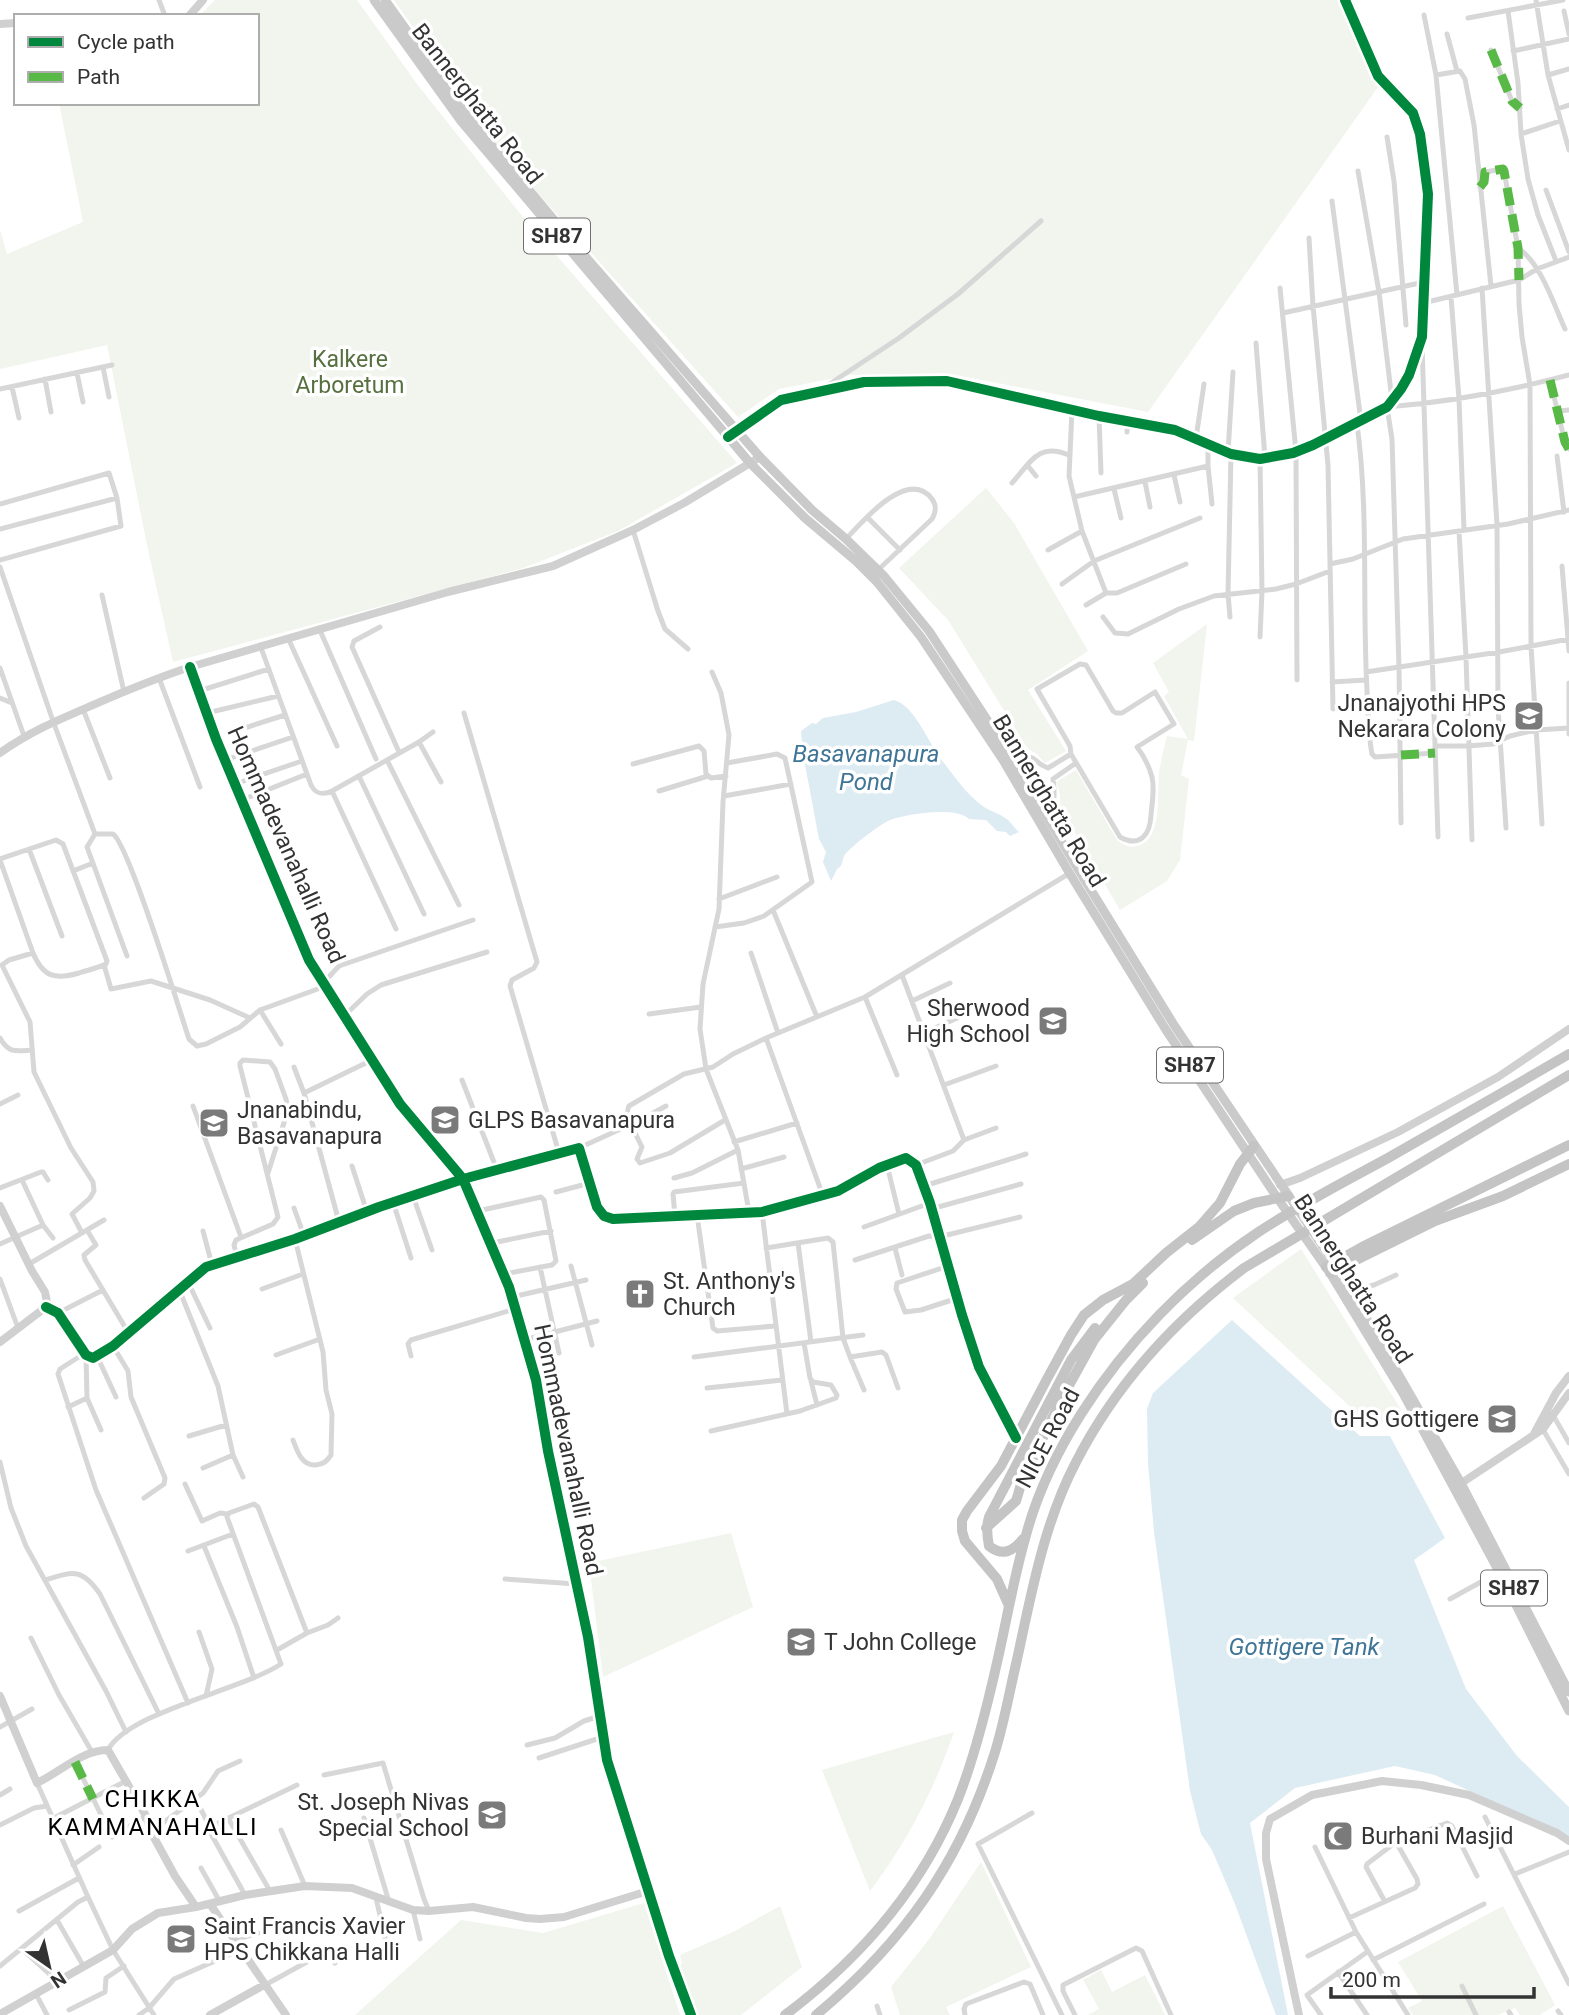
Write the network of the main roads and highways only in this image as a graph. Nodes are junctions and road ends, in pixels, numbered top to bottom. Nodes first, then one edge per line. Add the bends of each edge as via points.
1 (374, 0) edge
2 (384, 0) edge
3 (732, 434) junction
4 (927, 637) junction
5 (1074, 871) junction
6 (1569, 1054) edge
7 (1569, 1075) edge
8 (1569, 1145) edge
9 (1251, 1149) junction
10 (1569, 1164) edge
11 (1283, 1198) junction
12 (1332, 1268) junction
13 (1135, 1287) junction
14 (1126, 1300) junction
15 (1458, 1486) junction
16 (986, 1528) junction
17 (1025, 1536) junction
18 (1009, 1606) junction
19 (1569, 1692) edge
20 (1569, 1711) edge
21 (785, 2015) edge
22 (816, 2015) edge

1 - 3 main road, Bannerghatta Road / SH87 via 461,121
2 - 3 main road, Bannerghatta Road / SH87 via 472,123
3 - 4 main road, Bannerghatta Road / SH87 via 750,463 877,582
3 - 4 main road, Bannerghatta Road / SH87 via 878,570
4 - 5 main road, Bannerghatta Road / SH87
4 - 5 main road, Bannerghatta Road / SH87 via 1013,758
5 - 9 main road, Bannerghatta Road / SH87 via 1166,1030
6 - 17 highway, NICE Road via 1258,1233 1211,1268 1164,1310 1104,1379 1061,1449
7 - 22 highway, NICE Road via 1244,1268 1185,1317 1135,1371 1100,1418 1059,1499 996,1749 964,1832 904,1928
8 - 12 highway
9 - 11 main road, Bannerghatta Road / SH87
9 - 11 main road, Bannerghatta Road / SH87 via 1280,1185
9 - 13 highway via 1212,1213
10 - 12 highway
11 - 12 main road, Bannerghatta Road / SH87
11 - 13 highway via 1234,1211
12 - 15 main road, Bannerghatta Road / SH87
12 - 15 main road, Bannerghatta Road / SH87 via 1351,1291
13 - 14 highway
13 - 18 highway via 1103,1300 1084,1315 1001,1466 962,1520 965,1541 997,1579
14 - 16 highway via 1111,1311 1071,1360
14 - 16 highway via 1079,1365 1016,1501
15 - 19 main road, Bannerghatta Road / SH87
15 - 20 main road, Bannerghatta Road / SH87
16 - 17 highway via 989,1546 998,1552 1011,1550
17 - 18 highway, NICE Road
18 - 21 highway, NICE Road via 976,1747 943,1833 873,1937

